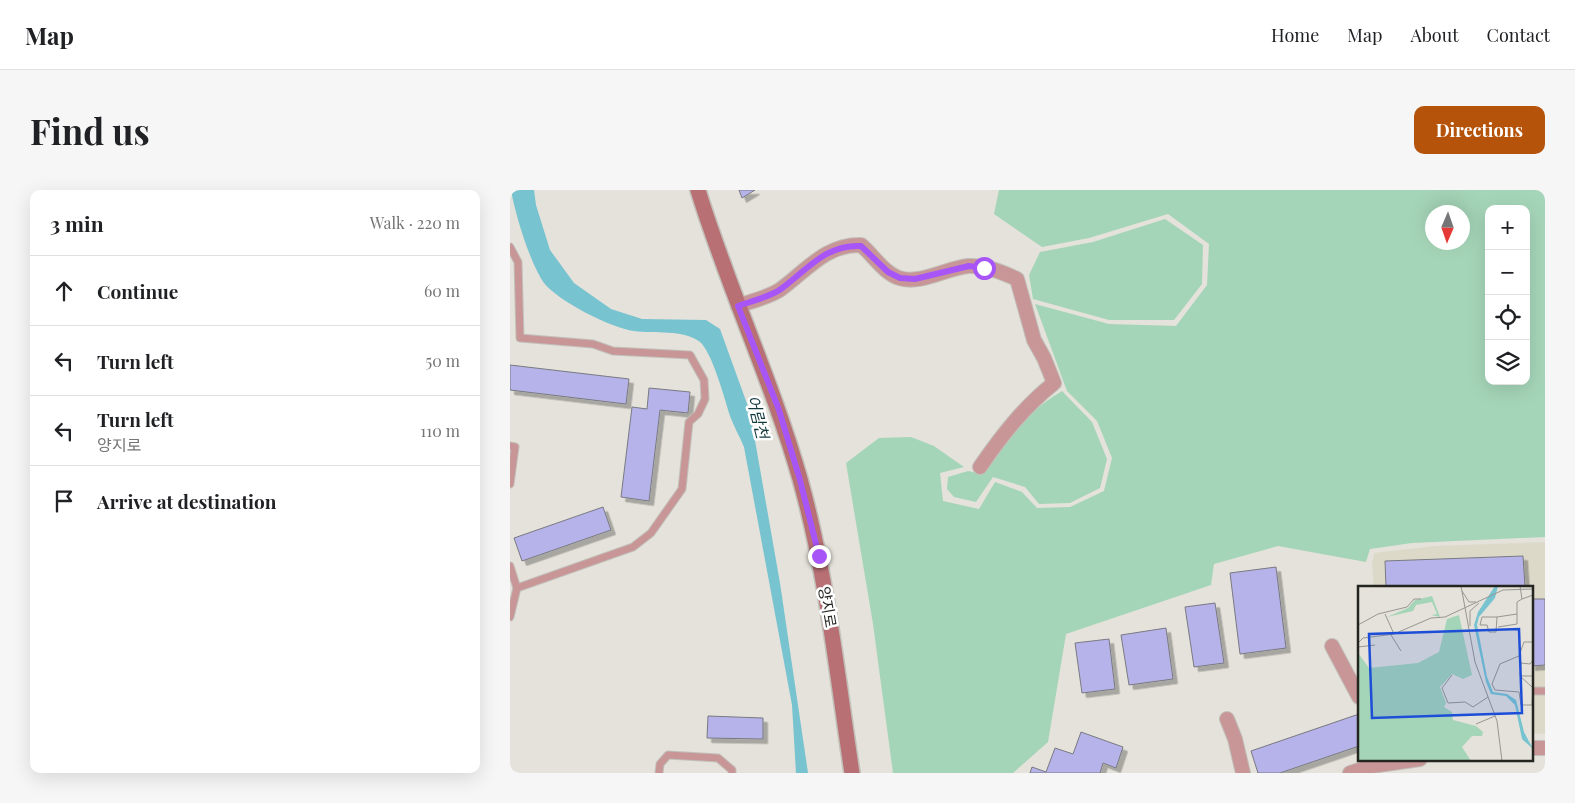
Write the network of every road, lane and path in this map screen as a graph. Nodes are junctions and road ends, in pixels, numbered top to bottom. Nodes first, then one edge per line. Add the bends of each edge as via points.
1 (698, 190) edge
2 (510, 247) edge
3 (738, 306) junction
4 (510, 440) edge
5 (512, 446) edge
6 (980, 467) dead end
7 (510, 484) edge
8 (510, 566) edge
9 (517, 588) junction
10 (510, 617) edge
11 (1332, 646) dead end
12 (1532, 691) edge
13 (1545, 691) edge
14 (1358, 695) edge
15 (1227, 719) dead end
16 (1532, 748) edge
17 (1545, 748) edge
18 (1406, 760) edge
19 (1393, 761) edge
20 (1374, 770) edge
21 (851, 772) edge
22 (659, 773) edge
23 (732, 773) edge
24 (1242, 773) edge
25 (1350, 773) edge

1 - 3 street, 양지로
2 - 9 lane via 518,262 520,338 593,344 613,351 690,355 704,380 705,399 698,414 689,422 682,489 651,533 633,547
3 - 6 street via 780,290 812,261 848,245 861,246 888,272 900,278 915,279 969,266 1017,279 1034,340 1054,383 1032,401
3 - 21 street, 양지로 via 779,410 819,556
4 - 5 lane
5 - 7 lane
8 - 9 lane
9 - 10 lane
11 - 14 street
12 - 13 lane
15 - 24 street
16 - 17 street
18 - 19 street
19 - 20 street
20 - 25 street
22 - 23 lane via 660,764 668,755 718,758

